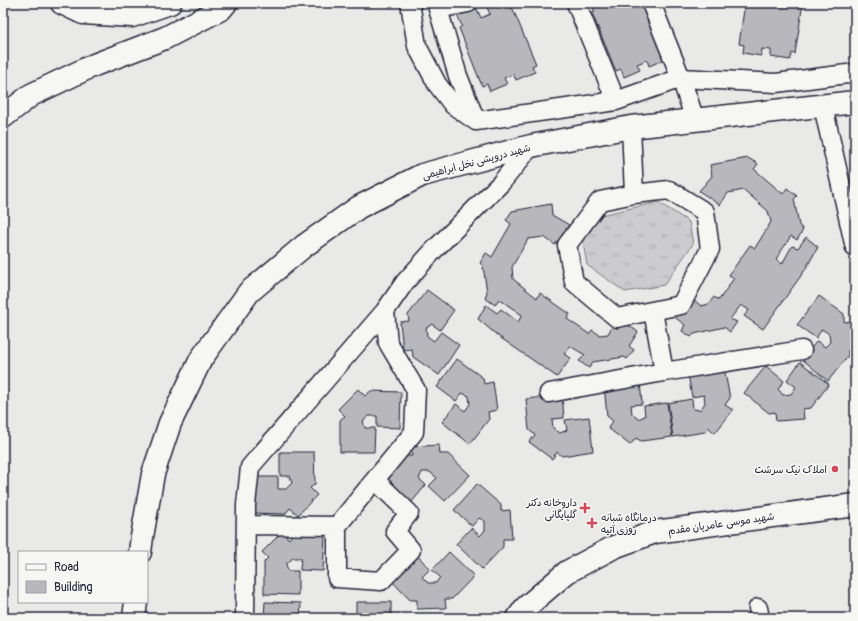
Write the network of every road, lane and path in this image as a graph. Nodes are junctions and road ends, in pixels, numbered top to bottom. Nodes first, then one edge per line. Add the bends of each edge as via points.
1 (62, 3) edge
2 (170, 3) edge
3 (226, 3) edge
4 (410, 3) edge
5 (468, 3) edge
6 (576, 3) edge
7 (651, 3) edge
8 (855, 69) edge
9 (855, 73) edge
10 (681, 78) junction
11 (616, 100) junction
12 (855, 102) edge
13 (823, 106) junction
14 (3, 117) edge
15 (695, 120) junction
16 (476, 121) junction
17 (631, 127) junction
18 (531, 146) junction
19 (634, 194) junction
20 (855, 248) edge
21 (385, 311) junction
22 (653, 311) junction
23 (802, 350) dead end
24 (664, 372) junction
25 (549, 393) dead end
26 (375, 480) junction
27 (855, 505) edge
28 (246, 525) junction
29 (337, 526) junction
30 (140, 551) edge
31 (136, 603) edge
32 (134, 618) edge
33 (245, 618) edge
34 (518, 618) edge

1 - 2 main road via 83,13 132,16
3 - 14 main road via 221,9 164,38 94,65 31,95
4 - 16 street via 417,46 437,84 453,105
5 - 16 street via 438,9 458,76
6 - 11 street
7 - 10 street
8 - 9 street
9 - 10 street via 776,84
10 - 11 street
10 - 15 street
11 - 16 street
12 - 13 main road, شهید درویشی نخل ابراهیمی
13 - 15 main road, شهید درویشی نخل ابراهیمی
13 - 20 street
15 - 17 main road, شهید درویشی نخل ابراهیمی
17 - 18 main road, شهید درویشی نخل ابراهیمی
17 - 19 street
18 - 21 street via 501,183 405,282
18 - 30 main road, شهید درویشی نخل ابراهیمی via 422,175 359,207 304,246 249,292 201,359 170,423 153,474
19 - 22 street via 669,190 705,212 710,249 681,305
19 - 22 street via 600,202 567,245 574,282 617,318
21 - 26 street via 388,343 416,390 414,432
21 - 28 street via 250,467
22 - 24 street
23 - 24 street
24 - 25 street
26 - 29 street
26 - 29 street via 409,513 396,531 411,550 381,581 336,578
27 - 34 main road, شهید موسی عامریان مقدم via 655,532 614,547 567,572 525,608
28 - 29 street
28 - 33 street
31 - 32 main road

